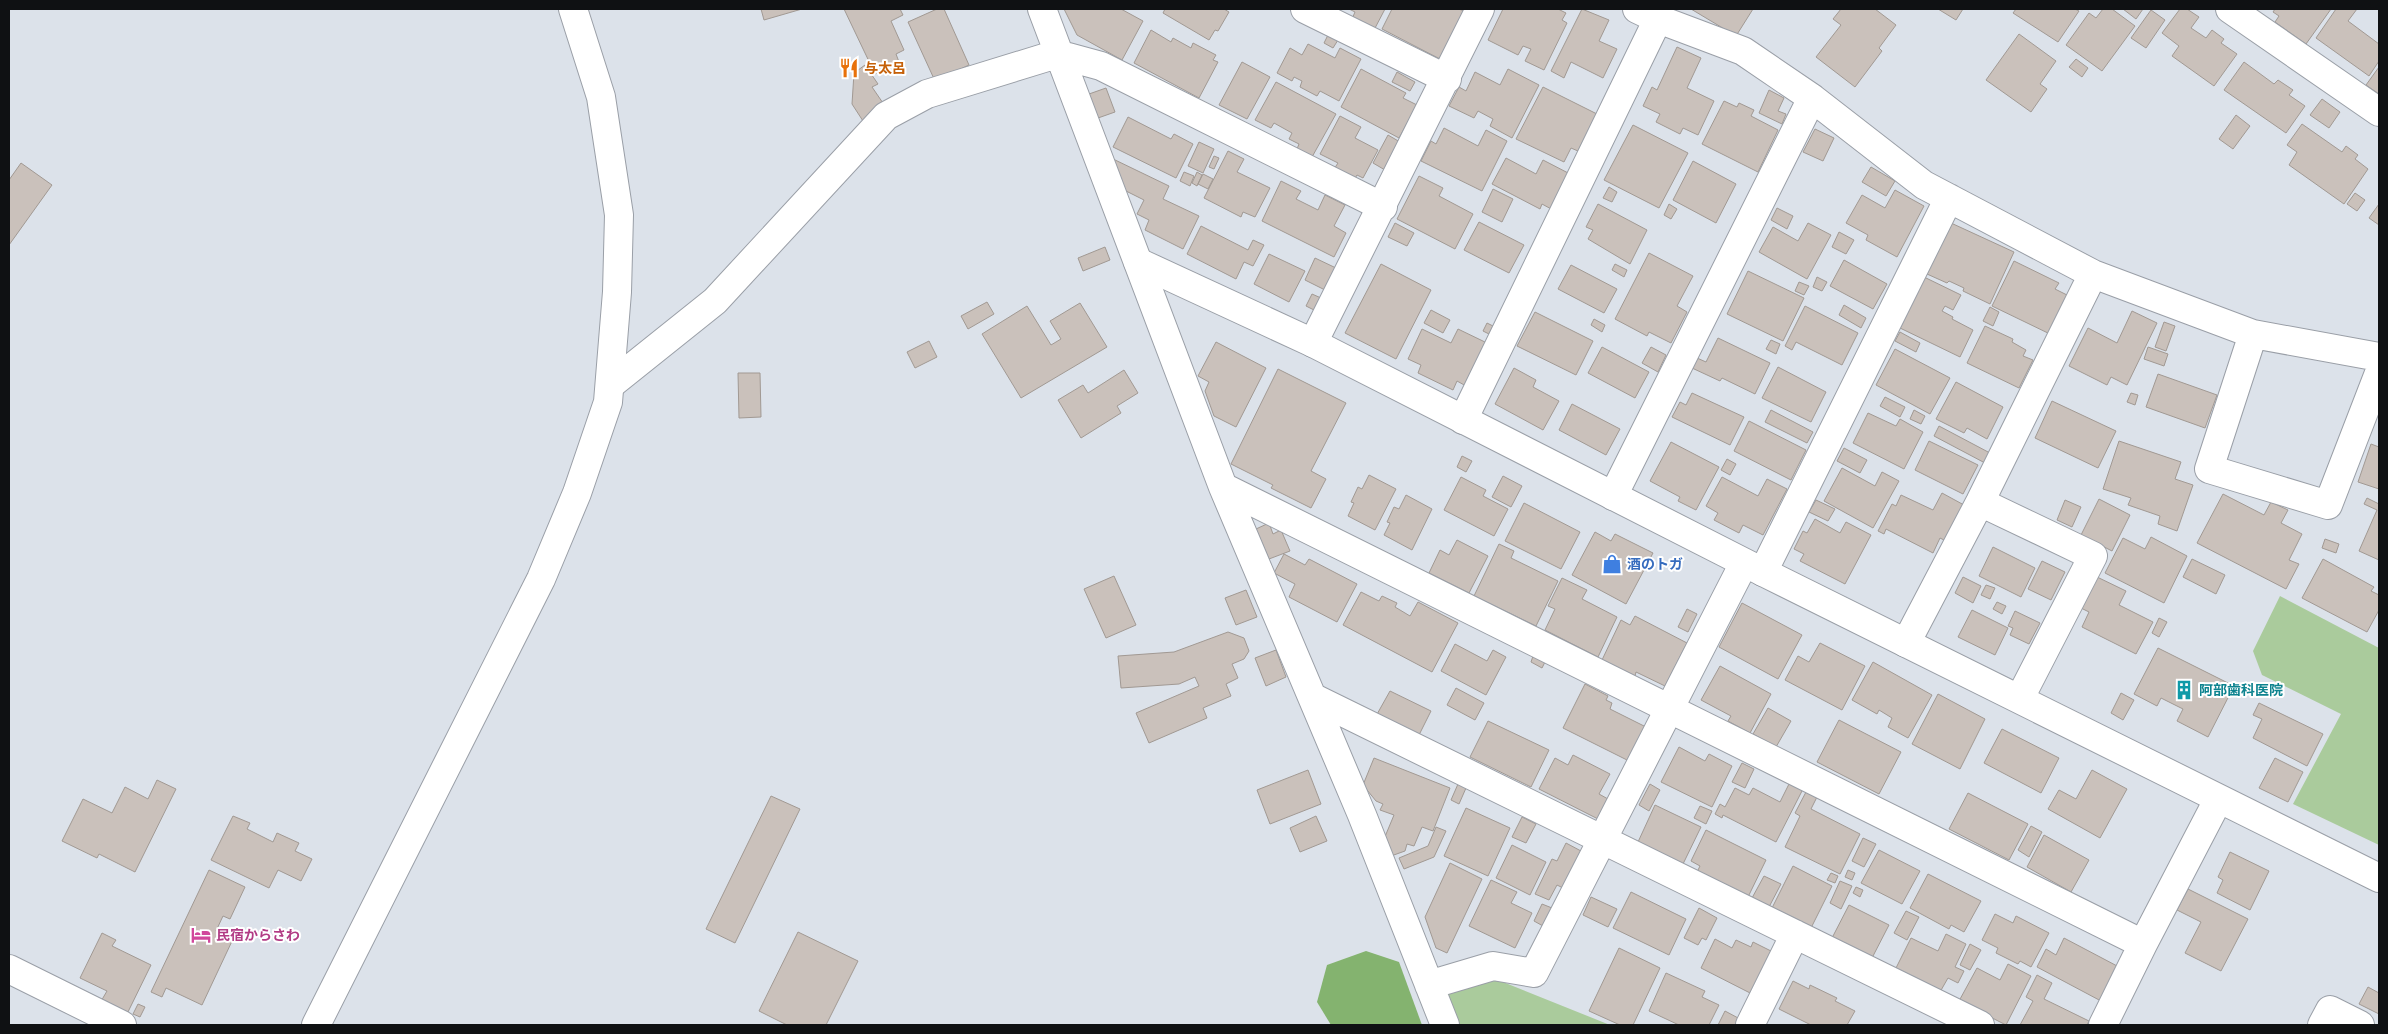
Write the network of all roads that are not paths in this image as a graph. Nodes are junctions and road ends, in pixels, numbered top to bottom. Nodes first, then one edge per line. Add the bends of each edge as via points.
1 (573, 9) edge
2 (1042, 9) edge
3 (1305, 9) edge
4 (1480, 9) edge
5 (2230, 9) edge
6 (1648, 14) edge
7 (1057, 54) junction
8 (1447, 79) junction
9 (1812, 98) junction
10 (2379, 112) edge
11 (1949, 198) junction
12 (1382, 207) junction
13 (1138, 262) junction
14 (2092, 274) junction
15 (2253, 334) junction
16 (1313, 343) junction
17 (2377, 356) edge
18 (610, 385) junction
19 (1464, 420) junction
20 (1223, 487) junction
21 (1613, 496) junction
22 (1980, 502) junction
23 (1753, 567) junction
24 (1906, 643) junction
25 (1314, 698) junction
26 (2020, 698) junction
27 (1669, 707) junction
28 (2218, 800) junction
29 (1601, 839) junction
30 (2379, 878) edge
31 (1795, 934) junction
32 (2143, 944) junction
33 (9, 969) edge
34 (1429, 985) junction
35 (122, 1025) edge
36 (316, 1025) edge
37 (1445, 1025) edge
38 (1750, 1025) edge
39 (1980, 1025) edge
40 (2103, 1025) edge
41 (2322, 1025) edge
42 (2360, 1025) edge

1 - 18 street via 601,96 619,215 618,292
2 - 7 street
3 - 8 street
4 - 8 street
5 - 10 street
6 - 9 street via 1743,51
6 - 19 street
7 - 12 street via 1101,66
7 - 13 street
7 - 18 street via 927,94 886,116 715,301
8 - 12 street
9 - 11 street via 1924,185
9 - 21 street
11 - 14 street
11 - 23 street
12 - 16 street
13 - 16 street
13 - 20 street
14 - 15 street
14 - 22 street
15 - 17 street
15 - 17 street via 2209,469 2328,505
16 - 19 street
18 - 36 street via 608,402 577,493 541,579
19 - 21 street
20 - 25 street
20 - 27 street
21 - 23 street
22 - 24 street
22 - 26 street via 2092,556
23 - 24 street
23 - 27 street
24 - 26 street
25 - 29 street
25 - 34 street
26 - 28 street
27 - 29 street
27 - 32 street
28 - 30 street
28 - 32 street
29 - 31 street
29 - 34 street via 1534,973 1493,966
31 - 38 street
31 - 39 street
32 - 40 street
33 - 35 street
34 - 37 street
41 - 42 street via 2330,1010

